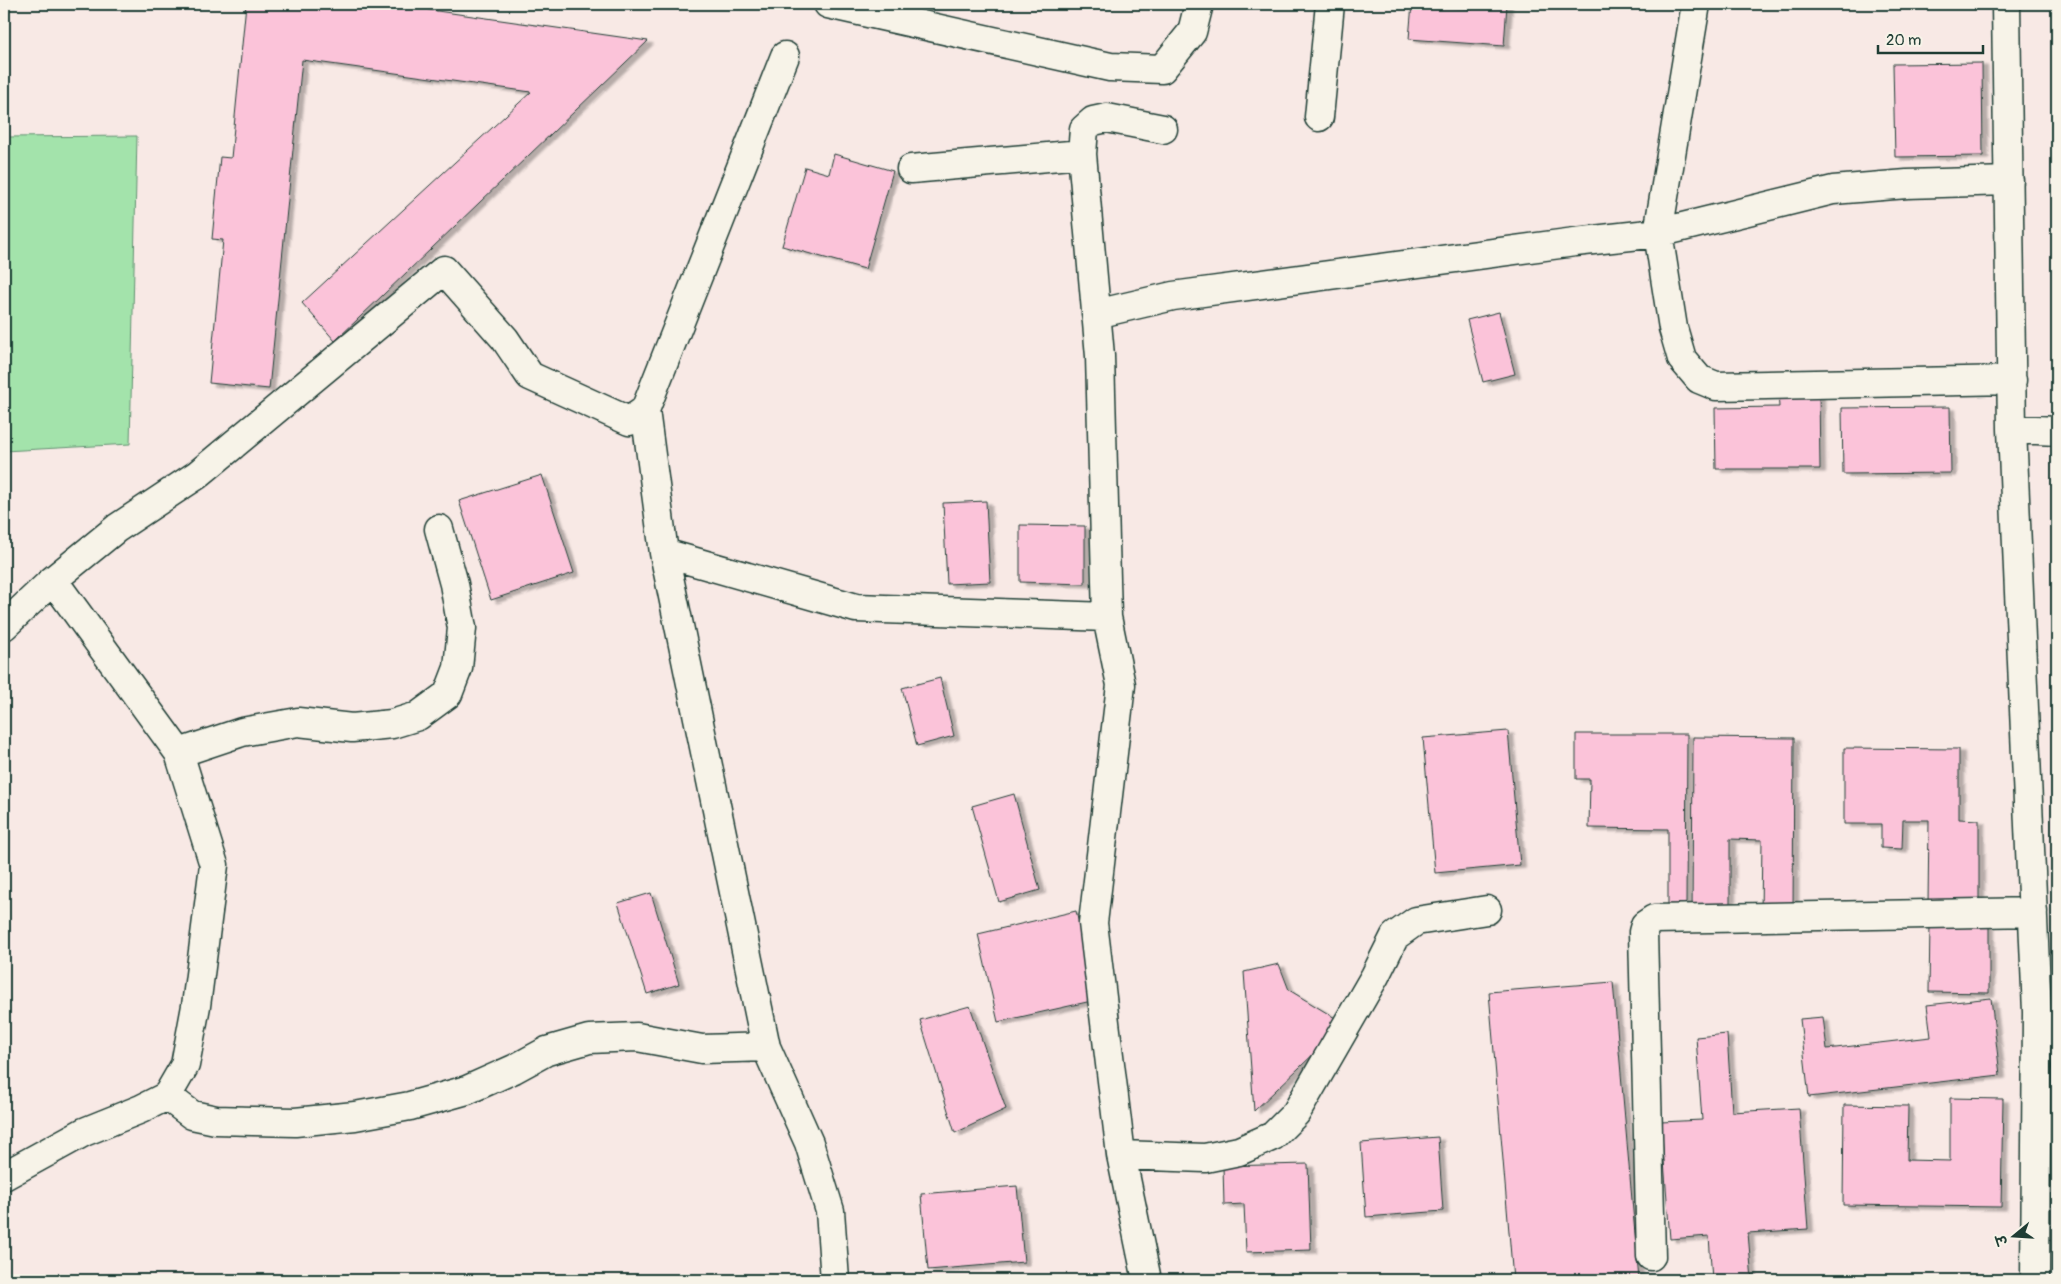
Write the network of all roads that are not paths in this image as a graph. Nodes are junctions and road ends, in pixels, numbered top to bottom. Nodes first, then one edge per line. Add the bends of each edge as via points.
1 (828, 4) edge
2 (1199, 4) edge
3 (1330, 4) edge
4 (1696, 4) edge
5 (2006, 4) edge
6 (785, 56) dead end
7 (1319, 117) dead end
8 (1163, 129) dead end
9 (1082, 154) junction
10 (911, 169) dead end
11 (2009, 181) junction
12 (1658, 233) junction
13 (1096, 314) junction
14 (2012, 380) junction
15 (645, 410) junction
16 (2012, 430) junction
17 (2057, 431) edge
18 (439, 529) dead end
19 (664, 553) junction
20 (53, 580) junction
21 (1107, 617) junction
22 (4, 626) edge
23 (180, 754) junction
24 (1487, 910) dead end
25 (2033, 912) junction
26 (2047, 1012) edge
27 (766, 1047) junction
28 (167, 1096) junction
29 (1121, 1155) junction
30 (4, 1176) edge
31 (1651, 1256) dead end
32 (835, 1280) edge
33 (1147, 1280) edge
34 (2034, 1280) edge

1 - 2 street via 1110,67 1162,69 1192,32
3 - 7 street
4 - 12 street
5 - 11 street
6 - 15 street
8 - 9 street via 1108,118 1093,121 1084,129
9 - 10 street
9 - 13 street
11 - 12 street via 1833,190
11 - 14 street
12 - 13 street via 1173,296
12 - 14 street via 1673,328 1682,359 1699,379 1716,386
13 - 21 street
14 - 16 street
15 - 19 street
15 - 20 street via 628,421 530,376 505,339 444,270 197,475 117,528
16 - 17 street
16 - 25 street
18 - 23 street via 462,628 458,668 448,694 418,716 392,724 352,728 298,722 242,732
19 - 21 street via 856,608
19 - 27 street
20 - 22 street
20 - 23 street
21 - 29 street via 1121,685 1093,923
23 - 28 street via 214,865 185,1065
24 - 29 street via 1416,921 1395,936 1296,1113 1273,1136 1239,1152 1205,1158
25 - 26 street
25 - 31 street via 1649,921 1643,932
26 - 34 street
27 - 28 street via 702,1049 637,1037 589,1039 547,1051 457,1093 355,1116 295,1122 216,1120 192,1115
27 - 32 street via 809,1143 830,1210
28 - 30 street via 84,1132
29 - 33 street

